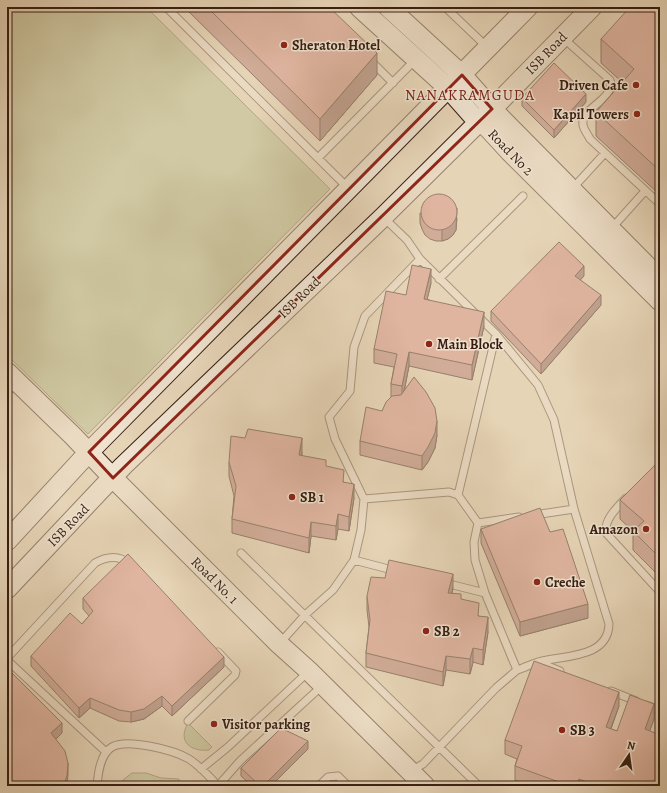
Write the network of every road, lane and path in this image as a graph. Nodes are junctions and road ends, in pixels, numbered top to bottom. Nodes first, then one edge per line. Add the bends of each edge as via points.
1 (166, 7) edge
2 (359, 7) edge
3 (388, 7) edge
4 (445, 7) edge
5 (592, 7) edge
6 (518, 10) edge
7 (562, 37) junction
8 (488, 48) junction
9 (365, 56) edge
10 (416, 59) junction
11 (462, 75) junction
12 (393, 83) junction
13 (448, 88) junction
14 (492, 109) junction
15 (478, 122) junction
16 (605, 153) junction
17 (318, 158) junction
18 (349, 189) junction
19 (571, 189) junction
20 (645, 191) junction
21 (523, 196) dead end
22 (660, 204) edge
23 (383, 217) junction
24 (610, 229) junction
25 (420, 259) junction
26 (658, 273) edge
27 (439, 278) junction
28 (660, 301) edge
29 (496, 334) junction
30 (10, 382) edge
31 (90, 452) junction
32 (113, 478) junction
33 (630, 494) edge
34 (458, 495) junction
35 (364, 499) junction
36 (574, 509) junction
37 (478, 523) junction
38 (7, 542) edge
39 (241, 553) dead end
40 (354, 560) junction
41 (138, 570) edge
42 (400, 572) edge
43 (438, 582) edge
44 (7, 589) edge
45 (660, 592) edge
46 (485, 593) junction
47 (305, 615) junction
48 (279, 644) junction
49 (214, 648) edge
50 (7, 659) edge
51 (538, 662) junction
52 (518, 670) junction
53 (309, 671) junction
54 (566, 673) edge
55 (323, 685) junction
56 (601, 687) edge
57 (660, 710) edge
58 (188, 721) dead end
59 (439, 748) junction
60 (106, 752) junction
61 (201, 768) junction
62 (411, 771) junction
63 (97, 786) edge
64 (218, 786) edge
65 (319, 786) edge
66 (348, 786) edge
67 (425, 786) edge
68 (479, 786) edge

1 - 17 lane
2 - 10 main road, Road No 2
3 - 11 main road, Road No 2
4 - 8 lane
5 - 7 main road, ISB Road
6 - 8 main road
7 - 14 main road, ISB Road
7 - 16 lane via 610,80 612,86 609,92 585,116 583,124 590,139
8 - 11 main road
9 - 12 lane
10 - 12 lane
10 - 13 main road, Road No 2
11 - 13 main road
11 - 14 main road, Road No 2
12 - 17 lane
13 - 15 main road, Road No 2
13 - 18 main road
14 - 15 main road, ISB Road
14 - 19 main road, Road No 2
15 - 23 main road, ISB Road
15 - 28 main road, Road No 2 via 487,127
16 - 19 lane
16 - 20 lane
17 - 18 lane
18 - 31 main road
19 - 24 main road, Road No 2
20 - 22 lane
20 - 24 lane
21 - 27 lane
23 - 25 lane via 406,240
23 - 32 main road, ISB Road
24 - 26 main road, Road No 2
25 - 27 lane
25 - 35 lane via 365,316 354,347 350,391 329,417 335,439
27 - 29 lane
29 - 34 lane
29 - 36 lane via 538,385 554,420
30 - 31 main road, Road No. 1
31 - 32 main road, Road No. 1
31 - 38 main road
32 - 44 main road, ISB Road
32 - 48 main road, Road No. 1
33 - 45 lane via 610,517 605,527 606,533
34 - 35 lane via 449,492
34 - 37 lane
35 - 40 lane via 361,530
36 - 37 lane
36 - 51 lane via 609,624 609,632 605,640 590,651
37 - 46 lane via 474,542 475,560
39 - 47 lane
40 - 42 lane
40 - 47 lane via 333,590
41 - 50 lane via 125,560 115,557 107,557 95,563
43 - 46 lane
46 - 52 lane
47 - 48 lane
47 - 59 lane
48 - 53 main road, Road No. 1
49 - 58 lane via 236,670 235,675
50 - 60 lane
51 - 52 lane
51 - 54 lane
52 - 59 lane via 496,688
53 - 55 main road, Road No. 1
53 - 61 lane via 233,742
55 - 62 main road, Road No. 1
55 - 64 lane via 240,761
56 - 57 lane
59 - 62 lane via 423,764
59 - 68 lane
60 - 61 lane via 122,744 142,744 182,755
60 - 63 lane
61 - 64 lane
62 - 67 main road, Road No. 1
65 - 66 lane via 328,777 338,776

